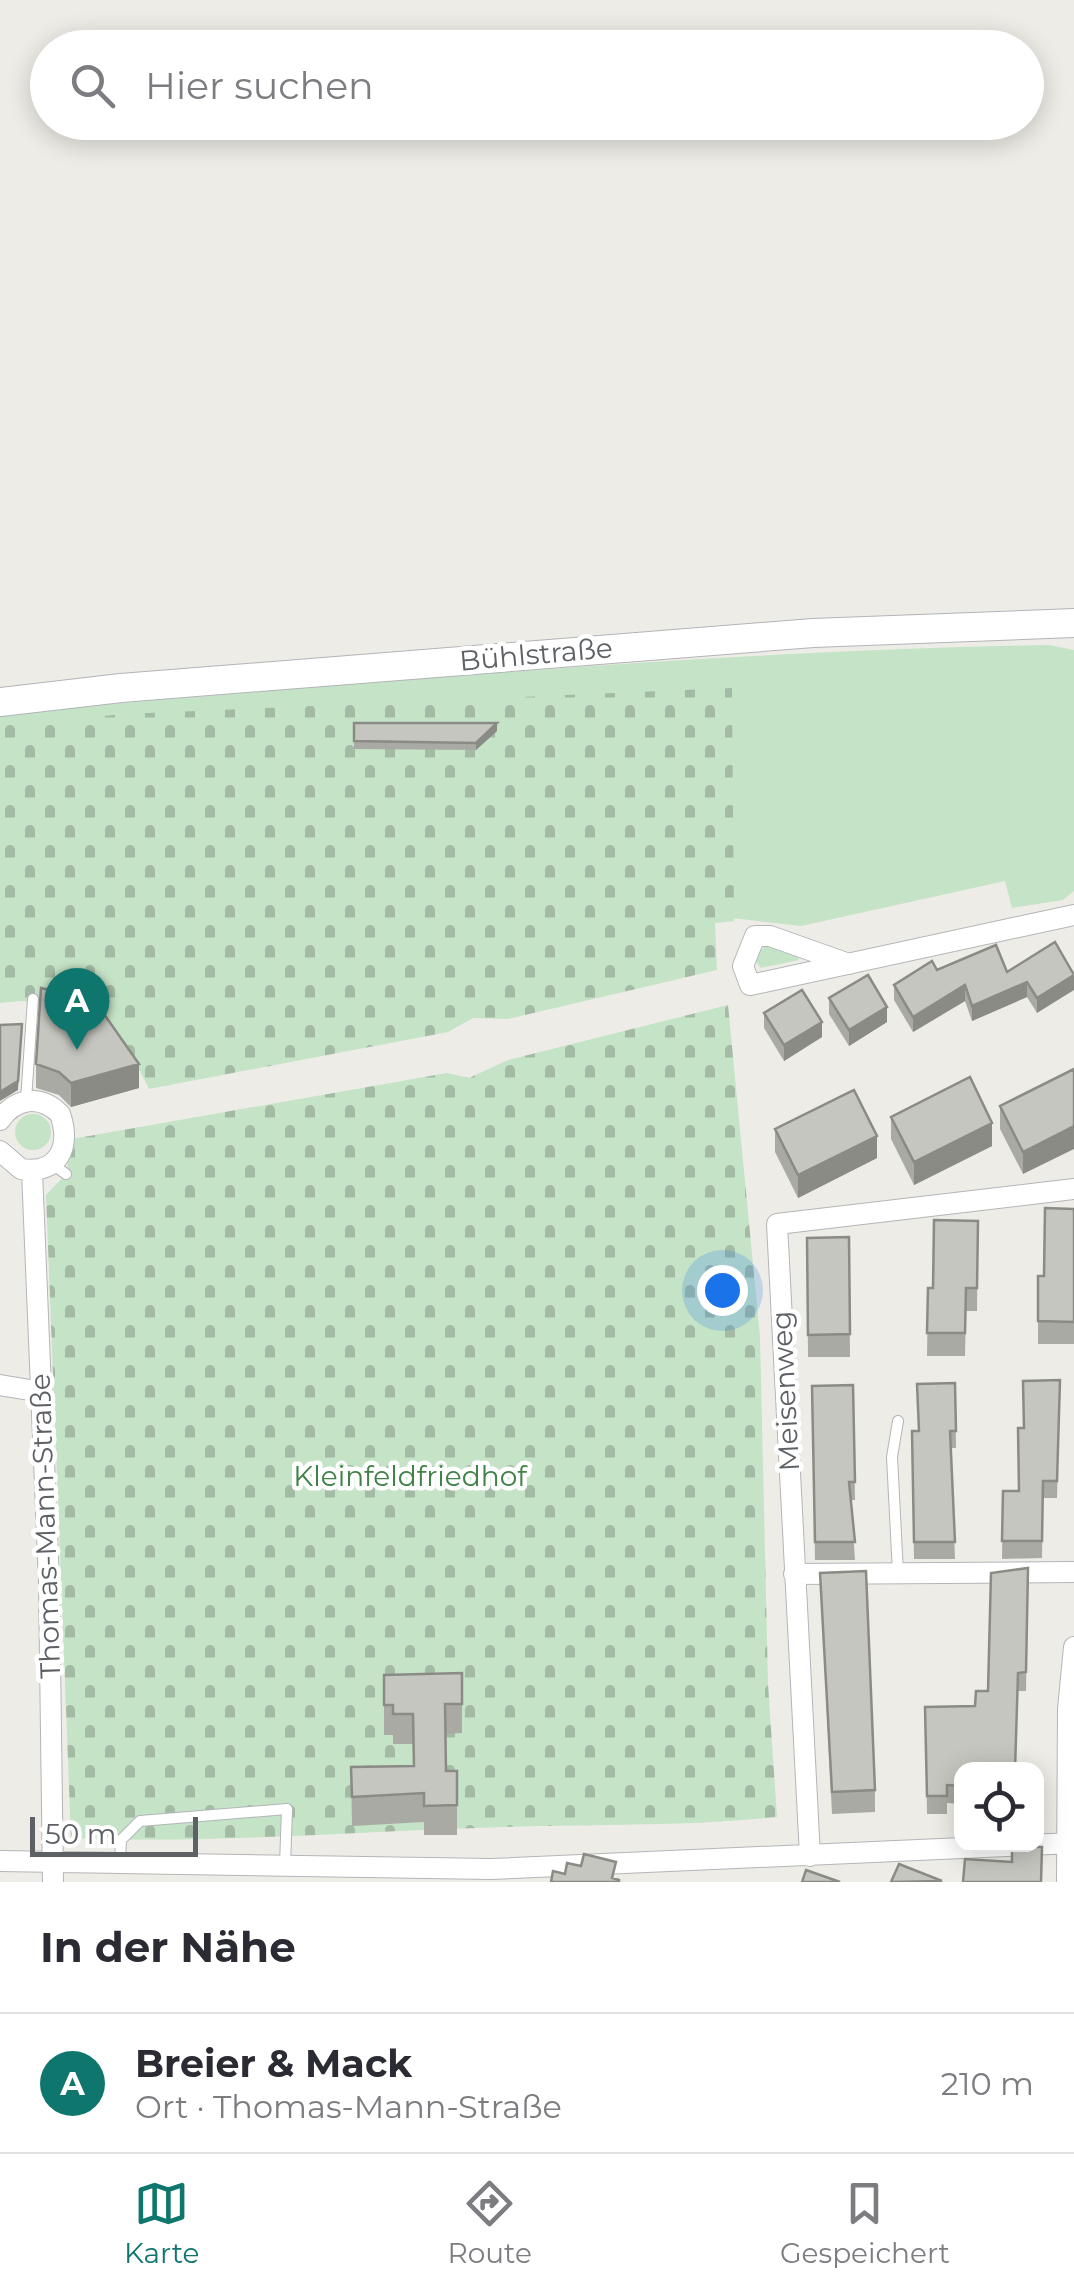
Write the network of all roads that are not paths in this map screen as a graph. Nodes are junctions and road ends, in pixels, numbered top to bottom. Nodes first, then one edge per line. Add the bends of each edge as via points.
1 (1074, 623) edge
2 (0, 702) edge
3 (1074, 915) edge
4 (849, 964) junction
5 (34, 999) dead end
6 (26, 1100) junction
7 (0, 1120) edge
8 (0, 1150) edge
9 (50, 1170) junction
10 (1074, 1188) edge
11 (0, 1385) edge
12 (42, 1392) junction
13 (898, 1421) dead end
14 (1074, 1572) edge
15 (794, 1574) junction
16 (898, 1574) junction
17 (1074, 1647) edge
18 (1071, 1844) edge
19 (810, 1856) junction
20 (0, 1860) edge
21 (54, 1860) junction
22 (120, 1862) junction
23 (273, 1871) edge
24 (509, 1875) edge
25 (53, 1882) edge
26 (1067, 1882) edge

1 - 2 main road, Bühlstraße via 813,632
3 - 4 street
4 - 4 street via 754,936 742,987
5 - 6 lane
6 - 7 street
6 - 9 street, Thomas-Mann-Straße via 45,1102 60,1114 66,1145
8 - 9 street via 12,1164
9 - 12 street, Thomas-Mann-Straße
10 - 15 street, Meisenweg via 776,1224
11 - 12 street
12 - 21 street, Thomas-Mann-Straße
13 - 16 lane via 892,1457
14 - 16 street
15 - 16 street
15 - 19 street, Meisenweg
17 - 18 street via 1068,1709
18 - 19 street
18 - 26 street
19 - 24 street
20 - 21 street
21 - 22 street
21 - 25 street, Thomas-Mann-Straße
22 - 23 street
22 - 23 lane via 121,1840 140,1820 287,1809
23 - 24 street

